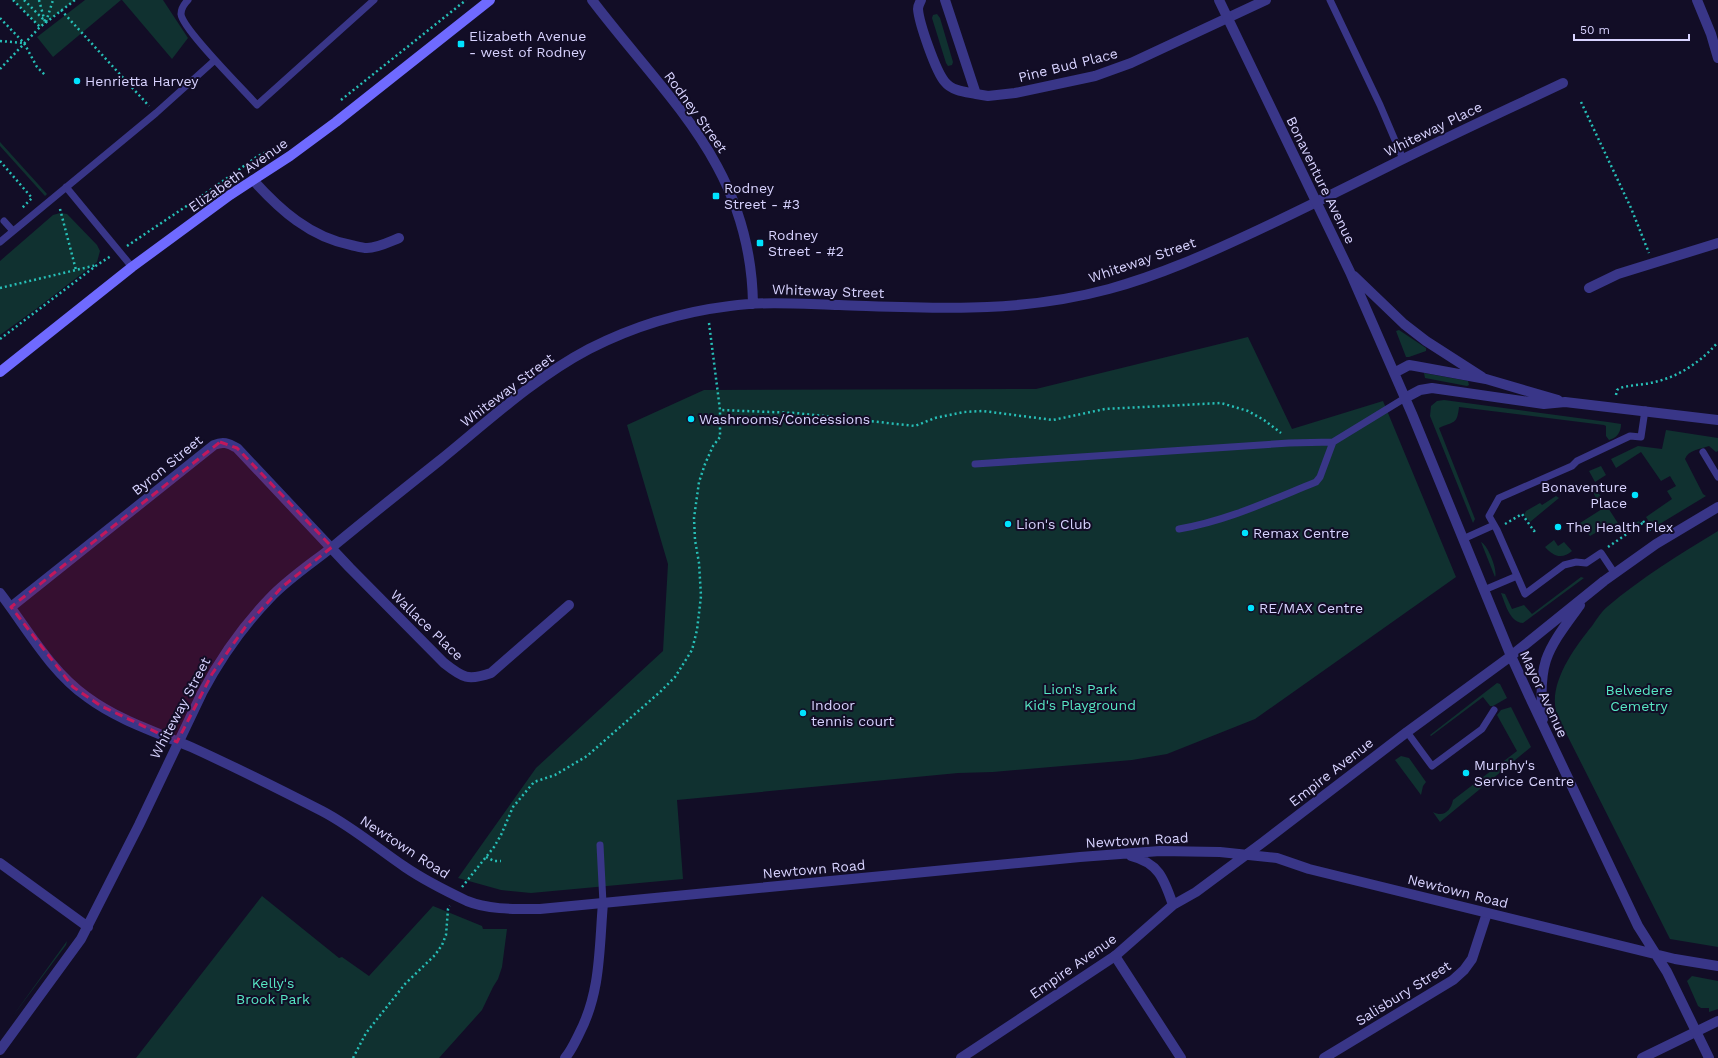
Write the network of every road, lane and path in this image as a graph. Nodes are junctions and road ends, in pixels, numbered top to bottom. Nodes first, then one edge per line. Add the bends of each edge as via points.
1 (13, 0) edge
2 (24, 0) edge
3 (39, 0) edge
4 (53, 0) edge
5 (75, 0) edge
6 (188, 0) edge
7 (374, 0) edge
8 (466, 0) edge
9 (490, 0) edge
10 (592, 0) edge
11 (921, 0) edge
12 (945, 0) edge
13 (1219, 0) edge
14 (1266, 0) edge
15 (1330, 0) edge
16 (1697, 0) edge
17 (61, 10) junction
18 (0, 18) edge
19 (1228, 18) junction
20 (46, 22) junction
21 (40, 27) junction
22 (0, 41) edge
23 (24, 43) junction
24 (1718, 58) edge
25 (215, 60) junction
26 (0, 69) edge
27 (45, 75) dead end
28 (1563, 83) dead end
29 (976, 94) junction
30 (1581, 102) dead end
31 (337, 103) dead end
32 (156, 113) junction
33 (286, 143) dead end
34 (1403, 159) junction
35 (0, 161) edge
36 (253, 180) junction
37 (66, 187) junction
38 (1316, 203) junction
39 (60, 210) dead end
40 (18, 211) dead end
41 (4, 221) dead end
42 (13, 231) junction
43 (399, 238) dead end
44 (0, 242) edge
45 (1718, 243) edge
46 (128, 246) dead end
47 (1650, 255) dead end
48 (112, 256) dead end
49 (97, 265) junction
50 (132, 267) junction
51 (76, 270) junction
52 (1350, 272) junction
53 (0, 288) edge
54 (1589, 288) dead end
55 (753, 304) junction
56 (709, 323) dead end
57 (0, 339) edge
58 (1718, 342) edge
59 (0, 372) edge
60 (1394, 373) junction
61 (1486, 379) junction
62 (1616, 395) dead end
63 (1405, 398) junction
64 (1565, 402) junction
65 (720, 410) junction
66 (1645, 410) junction
67 (1718, 420) edge
68 (1333, 442) junction
69 (1289, 443) junction
70 (1703, 452) dead end
71 (975, 464) dead end
72 (1718, 477) edge
73 (1718, 508) edge
74 (1495, 527) junction
75 (1179, 529) dead end
76 (1535, 530) dead end
77 (1651, 532) dead end
78 (1463, 539) junction
79 (332, 547) junction
80 (1601, 553) junction
81 (1615, 574) junction
82 (1517, 576) junction
83 (1484, 590) junction
84 (0, 593) edge
85 (1584, 598) junction
86 (569, 605) dead end
87 (10, 607) junction
88 (1511, 656) junction
89 (1494, 710) dead end
90 (1544, 728) junction
91 (1406, 732) junction
92 (177, 742) junction
93 (600, 845) dead end
94 (1121, 854) junction
95 (1246, 855) junction
96 (486, 857) junction
97 (501, 860) dead end
98 (0, 863) edge
99 (464, 883) dead end
100 (603, 903) junction
101 (1172, 905) junction
102 (448, 909) dead end
103 (1487, 913) junction
104 (88, 927) junction
105 (1656, 954) junction
106 (1115, 956) junction
107 (1718, 966) edge
108 (1718, 1021) edge
109 (1696, 1032) junction
110 (0, 1050) edge
111 (353, 1058) edge
112 (565, 1058) edge
113 (960, 1058) edge
114 (1181, 1058) edge
115 (1324, 1058) edge
116 (1642, 1058) edge
117 (1709, 1058) edge

1 - 21 path
2 - 20 path
3 - 20 path
4 - 20 path
5 - 17 path
6 - 25 lane via 181,14 186,26
7 - 25 lane via 257,105
8 - 31 path
9 - 36 main road, Elizabeth Avenue via 336,122
10 - 55 street, Rodney Street via 696,131 719,168 742,224 749,258
11 - 29 street, Pine Bud Place via 918,7 920,17 938,71 945,83 956,90
12 - 29 street
13 - 19 street, Bonaventure Avenue
14 - 19 street, Pine Bud Place
15 - 34 lane
16 - 24 street
17 - 20 path
17 - 32 path
18 - 23 path
19 - 29 street, Pine Bud Place via 1132,63 1095,76 1015,93 988,96
19 - 38 street, Bonaventure Avenue
20 - 21 path
21 - 23 path
22 - 23 path
23 - 26 path
23 - 27 path
25 - 32 lane
28 - 34 street, Whiteway Place
30 - 47 path via 1631,208
32 - 37 lane
33 - 46 path via 258,156
34 - 38 street, Whiteway Place
35 - 40 path via 32,198
36 - 43 street via 287,214 317,234 367,248
36 - 50 main road, Elizabeth Avenue
37 - 42 lane
37 - 50 lane
38 - 52 street, Bonaventure Avenue
38 - 55 street, Whiteway Street via 1177,266 1110,288 1031,305 944,309
39 - 51 path
41 - 42 lane
42 - 44 lane
45 - 54 street via 1618,274
48 - 49 path
49 - 51 path
49 - 57 path
50 - 59 main road, Elizabeth Avenue
51 - 53 path
52 - 60 street, Bonaventure Avenue
52 - 61 street via 1404,324
55 - 79 street, Whiteway Street via 708,309 659,321 605,342 569,360 516,399
56 - 65 path
58 - 62 path via 1703,358 1680,373 1659,381 1620,388
60 - 61 street via 1410,365
60 - 63 street, Bonaventure Avenue
61 - 64 street
63 - 64 street via 1420,390 1432,388 1544,404
63 - 68 lane
63 - 78 street, Mayor Avenue
64 - 66 street
65 - 69 path via 796,413 915,426 935,418 974,412 1053,420 1105,409 1221,403 1242,408 1259,417 1282,434
65 - 96 path via 720,437 713,446 698,482 694,518 701,596 692,650 675,677 598,747 555,775 534,782 513,807 501,835
66 - 67 street
66 - 74 lane via 1641,437 1630,436 1578,460 1572,466 1499,498 1489,516
68 - 69 lane
68 - 75 lane via 1316,482 1234,515 1200,526
69 - 71 lane
70 - 72 lane
73 - 81 street, Empire Avenue via 1656,544
74 - 76 path via 1522,514
74 - 78 lane
74 - 82 lane
77 - 80 path via 1643,521
78 - 83 street, Mayor Avenue
79 - 86 street, Wallace Place via 444,663 459,675 476,678 491,673
79 - 87 street, Byron Street via 237,448 220,442
79 - 92 street, Whiteway Street via 288,582 246,626 212,674
80 - 81 lane
80 - 82 lane via 1586,563 1564,565 1525,594
81 - 85 street, Empire Avenue
82 - 83 lane
83 - 88 street, Mayor Avenue
84 - 87 street, Newtown Road
85 - 88 street, Empire Avenue
85 - 90 street via 1546,660 1541,699
87 - 92 street, Newtown Road via 73,687 100,706
88 - 90 street, Mayor Avenue
88 - 91 street, Empire Avenue
89 - 91 lane via 1482,729 1432,766
90 - 105 street, Mayor Avenue via 1638,926
91 - 95 street, Empire Avenue
92 - 100 street, Newtown Road via 324,812 406,868 466,901 508,909
92 - 104 street, Whiteway Street
93 - 100 lane
94 - 95 street, Newtown Road via 1160,851
94 - 100 street, Newtown Road
94 - 101 street via 1144,860 1154,867 1165,884
95 - 101 street, Empire Avenue via 1196,892
95 - 103 street, Newtown Road via 1285,860 1309,870
96 - 97 path via 494,861
96 - 99 path
98 - 104 street
100 - 112 street via 596,988 585,1022
101 - 106 street, Empire Avenue
102 - 111 path via 446,935 436,956 405,984 366,1032
103 - 105 street, Newtown Road
103 - 115 street, Salisbury Street via 1472,959 1453,980
104 - 110 street, Whiteway Street
105 - 107 street, Newtown Road
105 - 109 street, Mayor Avenue
106 - 113 street, Empire Avenue
106 - 114 street
108 - 109 street
109 - 116 street
109 - 117 street, Mayor Avenue

